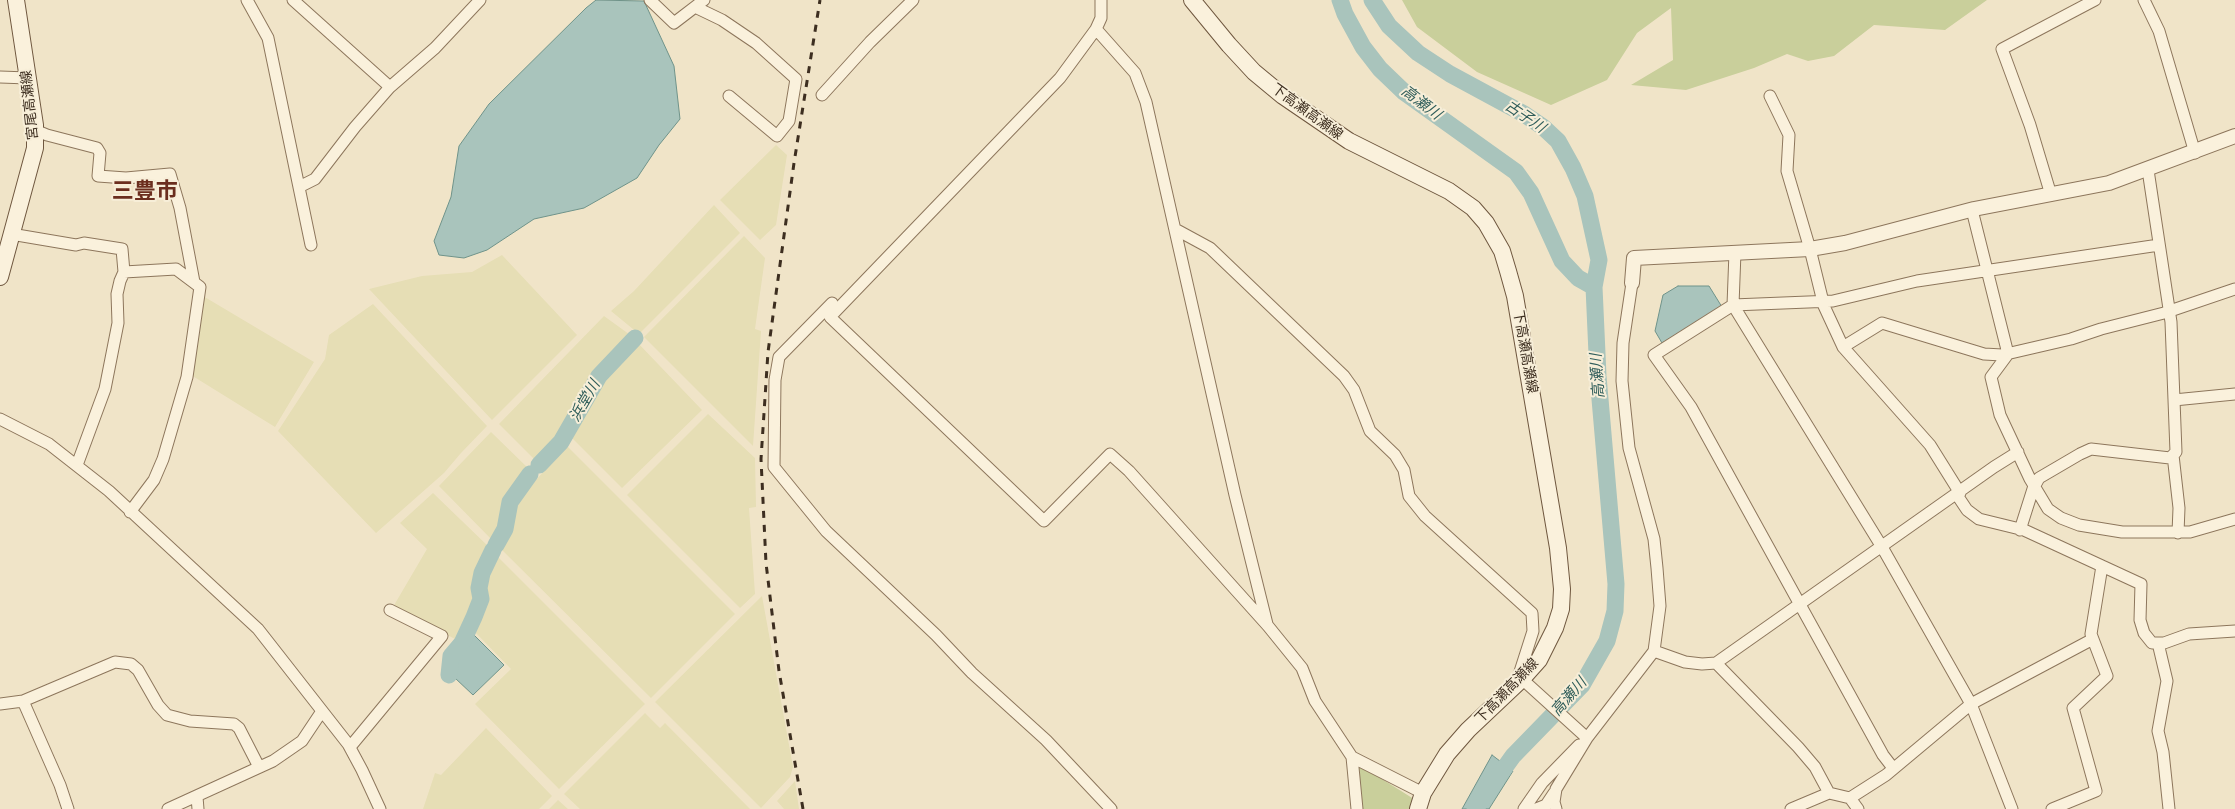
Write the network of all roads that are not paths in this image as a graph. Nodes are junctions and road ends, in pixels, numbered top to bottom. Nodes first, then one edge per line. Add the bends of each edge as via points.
1 (16, 0) edge
2 (247, 0) edge
3 (293, 0) edge
4 (480, 0) edge
5 (650, 0) edge
6 (704, 0) edge
7 (913, 0) edge
8 (1101, 0) edge
9 (1192, 0) edge
10 (2095, 0) edge
11 (2144, 0) edge
12 (695, 7) junction
13 (1096, 29) junction
14 (0, 77) edge
15 (28, 78) junction
16 (390, 87) junction
17 (822, 95) dead end
18 (729, 96) dead end
19 (1770, 96) dead end
20 (35, 130) junction
21 (2235, 136) edge
22 (2195, 153) junction
23 (2148, 170) junction
24 (299, 187) junction
25 (2051, 195) junction
26 (1972, 210) junction
27 (1175, 229) junction
28 (7, 237) edge
29 (312, 245) dead end
30 (2159, 245) junction
31 (1810, 249) junction
32 (1736, 252) junction
33 (1987, 270) junction
34 (124, 272) junction
35 (0, 277) edge
36 (194, 282) junction
37 (1632, 283) joint
38 (2235, 289) edge
39 (1823, 302) junction
40 (832, 303) dead end
41 (1733, 305) junction
42 (2169, 311) junction
43 (1843, 347) junction
44 (2008, 354) junction
45 (2235, 394) edge
46 (2174, 400) junction
47 (0, 419) edge
48 (2018, 452) junction
49 (2173, 455) junction
50 (77, 465) junction
51 (2034, 487) junction
52 (1958, 494) junction
53 (130, 512) junction
54 (2235, 519) edge
55 (2020, 530) junction
56 (2178, 533) junction
57 (1882, 547) junction
58 (2102, 566) junction
59 (1801, 603) junction
60 (390, 610) dead end
61 (1268, 626) junction
62 (2235, 631) edge
63 (2093, 639) junction
64 (2158, 643) junction
65 (1654, 651) junction
66 (1716, 663) junction
67 (1522, 679) junction
68 (23, 701) junction
69 (0, 704) edge
70 (1971, 704) junction
71 (322, 711) junction
72 (1587, 738) junction
73 (350, 747) junction
74 (1352, 757) junction
75 (259, 767) junction
76 (1894, 768) junction
77 (1556, 789) junction
78 (1423, 793) junction
79 (1829, 793) junction
80 (197, 796) junction
81 (1850, 798) junction
82 (68, 809) edge
83 (168, 809) edge
84 (198, 809) edge
85 (380, 809) edge
86 (1111, 809) edge
87 (1357, 809) edge
88 (1418, 809) edge
89 (1524, 809) edge
90 (1536, 809) edge
91 (1556, 809) edge
92 (1791, 809) edge
93 (1858, 809) edge
94 (2012, 809) edge
95 (2052, 809) edge
96 (2169, 809) edge

1 - 15 main road, 宮尾高瀬線
2 - 24 street via 268,38
3 - 16 street
4 - 16 street via 435,48
5 - 12 street via 674,23
6 - 12 street
7 - 17 street
8 - 13 street via 1101,18
9 - 67 main road, 下高瀬高瀬線 via 1254,72 1283,96 1348,141 1449,191 1472,208 1486,223 1502,251 1515,296 1558,548 1562,589 1561,609 1555,628 1538,660
10 - 25 street via 2002,49 2030,125
11 - 22 street via 2159,32
12 - 18 street via 722,20 756,43 796,79 789,121 777,136
13 - 27 street via 1135,73 1138,80 1146,102
13 - 61 street via 1060,78 830,317 1044,521 1110,454 1129,471
14 - 15 street
15 - 20 main road, 宮尾高瀬線
16 - 24 street via 358,122 315,179
19 - 31 street via 1789,135 1787,171
20 - 28 main road, 宮尾高瀬線 via 34,154
20 - 36 street via 97,148 100,153 98,176 126,178 170,174 180,208
21 - 22 street
22 - 23 street
23 - 25 street via 2109,183
23 - 30 street
24 - 29 street
25 - 26 street
26 - 31 street via 1845,243
26 - 33 street
27 - 61 street via 1235,495
27 - 67 street via 1210,248 1344,376 1354,390 1370,431 1395,455 1404,470 1409,496 1425,516 1532,613 1533,631 1518,678
28 - 34 street via 76,246 84,243 122,249
28 - 35 main road, 宮尾高瀬線
30 - 33 street
30 - 42 street
31 - 32 street
31 - 39 street
32 - 37 street via 1634,258
32 - 41 street
33 - 39 street via 1917,281 1833,302
33 - 44 street
34 - 36 street via 176,269
34 - 50 street via 118,287 118,323 106,389
36 - 53 street via 200,287 187,377 163,459 154,480
37 - 65 street via 1622,343 1622,381 1629,448 1654,540 1660,606
38 - 42 street
39 - 41 street
39 - 43 street
40 - 86 street via 780,357 775,380 774,467 832,536 1046,740
41 - 57 street
41 - 59 street via 1654,355 1691,407
42 - 44 street
42 - 46 street
43 - 44 street via 1882,323 1984,354
43 - 52 street via 1930,445
44 - 48 street via 1991,377 2000,415
45 - 46 street
46 - 49 street via 2176,452
47 - 50 street via 49,444
48 - 51 street
48 - 52 street
49 - 51 street via 2170,458 2150,457 2091,448 2039,478
49 - 56 street via 2179,508
50 - 53 street
51 - 55 street
51 - 56 street via 2048,509 2061,518 2079,525 2122,532
52 - 55 street via 1967,510 1979,520
52 - 57 street
53 - 71 street via 258,629
54 - 56 street via 2211,528
55 - 58 street
57 - 59 street
57 - 70 street
58 - 63 street via 2091,634
58 - 64 street via 2141,584 2140,620 2144,633 2152,643
59 - 66 street
59 - 76 street via 1883,756
60 - 73 street via 442,636
61 - 74 street via 1302,668 1315,701
62 - 64 street via 2189,634
63 - 70 street
63 - 95 street via 2106,676 2073,708 2096,792
64 - 96 street via 2167,681 2158,731 2163,752
65 - 66 street via 1685,662
65 - 72 street
66 - 79 street via 1798,747 1815,767
67 - 72 street
67 - 78 main road, 下高瀬高瀬線 via 1468,730 1447,754
68 - 69 street
68 - 75 street via 115,662 131,664 138,670 158,705 167,715 190,721 234,724 240,728
68 - 82 street
70 - 76 street
70 - 94 street
71 - 73 street
71 - 75 street via 302,741 273,761
72 - 77 street
72 - 89 street via 1542,783
73 - 85 street
74 - 78 street
74 - 87 street
75 - 80 street
76 - 81 street
77 - 90 street via 1546,804
77 - 91 street
78 - 88 main road, 下高瀬高瀬線
79 - 81 street
79 - 92 street
80 - 83 street
80 - 84 street
81 - 93 street

